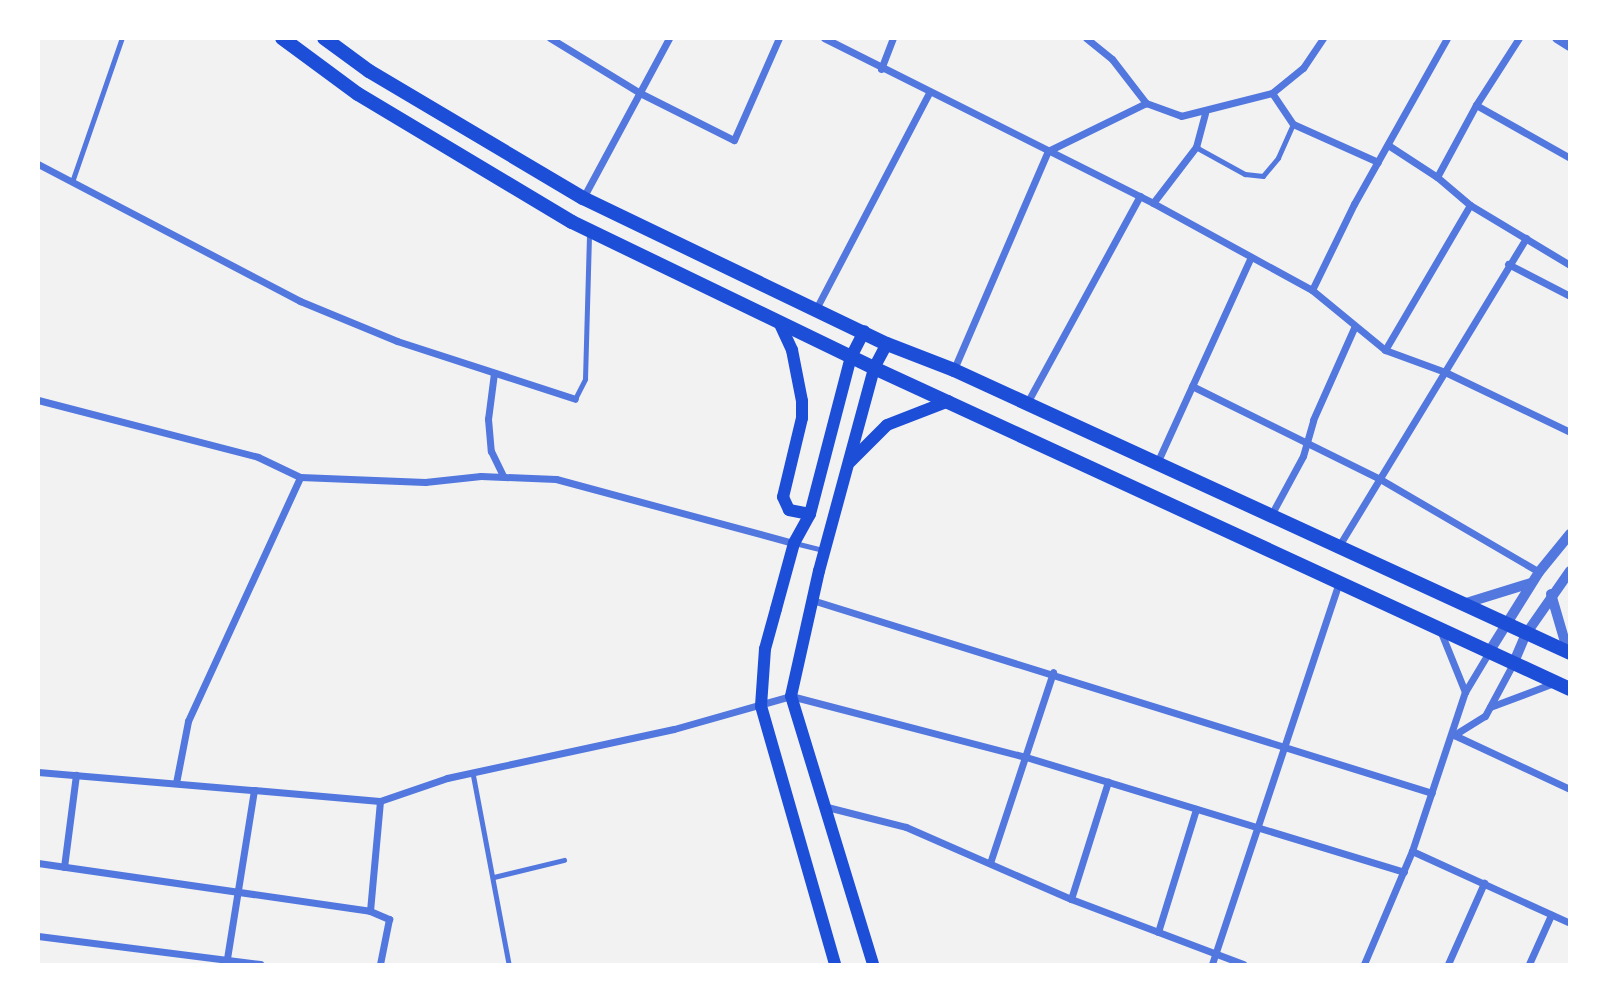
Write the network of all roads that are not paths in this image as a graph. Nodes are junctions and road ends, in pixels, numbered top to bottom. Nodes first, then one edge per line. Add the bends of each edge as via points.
1 (122, 38) edge
2 (282, 38) edge
3 (324, 38) edge
4 (550, 38) edge
5 (669, 38) edge
6 (779, 38) edge
7 (824, 38) edge
8 (893, 38) edge
9 (1086, 38) edge
10 (1323, 38) edge
11 (1447, 38) edge
12 (1519, 38) edge
13 (1558, 38) edge
14 (1570, 46) edge
15 (881, 69) junction
16 (640, 93) junction
17 (929, 93) junction
18 (1272, 93) junction
19 (1146, 103) junction
20 (1476, 105) junction
21 (1205, 113) junction
22 (1293, 124) junction
23 (1388, 145) junction
24 (1196, 147) junction
25 (1048, 151) junction
26 (1570, 158) edge
27 (1378, 162) junction
28 (38, 164) edge
29 (1437, 177) junction
30 (72, 181) junction
31 (1140, 196) junction
32 (583, 198) junction
33 (1153, 203) junction
34 (1470, 205) junction
35 (590, 230) junction
36 (1526, 238) junction
37 (1251, 257) junction
38 (1508, 264) junction
39 (1570, 265) edge
40 (1312, 290) junction
41 (1570, 296) edge
42 (817, 307) junction
43 (779, 322) junction
44 (1354, 328) junction
45 (864, 331) junction
46 (887, 344) junction
47 (1385, 350) junction
48 (851, 357) junction
49 (873, 368) junction
50 (954, 370) junction
51 (1445, 372) junction
52 (494, 373) junction
53 (1192, 386) junction
54 (575, 399) joint
55 (38, 400) edge
56 (949, 401) junction
57 (1027, 403) junction
58 (1570, 432) edge
59 (1307, 442) junction
60 (1157, 464) junction
61 (848, 465) junction
62 (503, 476) junction
63 (300, 477) junction
64 (1380, 479) junction
65 (810, 514) junction
66 (1270, 518) junction
67 (1570, 534) edge
68 (794, 543) junction
69 (825, 550) junction
70 (1337, 550) junction
71 (1570, 571) edge
72 (1539, 572) junction
73 (1339, 581) junction
74 (1531, 583) junction
75 (1551, 594) junction
76 (812, 600) junction
77 (1463, 604) junction
78 (1505, 624) junction
79 (1440, 630) junction
80 (1526, 634) junction
81 (1489, 652) junction
82 (1569, 653) edge
83 (1514, 662) junction
84 (1054, 672) junction
85 (1555, 682) junction
86 (1570, 689) edge
87 (1465, 692) junction
88 (791, 696) junction
89 (761, 706) junction
90 (1489, 708) junction
91 (1454, 735) junction
92 (1283, 743) junction
93 (1026, 757) junction
94 (38, 772) edge
95 (473, 772) junction
96 (76, 775) junction
97 (1108, 782) junction
98 (176, 783) junction
99 (1570, 789) edge
100 (254, 790) junction
101 (1432, 793) junction
102 (380, 801) junction
103 (827, 807) junction
104 (1196, 809) junction
105 (1259, 829) junction
106 (1412, 851) junction
107 (564, 860) dead end
108 (38, 863) edge
109 (989, 863) junction
110 (64, 867) junction
111 (1404, 872) junction
112 (494, 877) junction
113 (1484, 883) junction
114 (236, 892) junction
115 (1071, 899) junction
116 (370, 911) junction
117 (1551, 915) junction
118 (1570, 923) edge
119 (1158, 932) junction
120 (38, 936) edge
121 (1217, 954) junction
122 (226, 962) edge
123 (260, 964) edge
124 (380, 964) edge
125 (509, 964) edge
126 (835, 964) edge
127 (873, 964) edge
128 (1212, 964) edge
129 (1243, 964) edge
130 (1364, 964) edge
131 (1448, 964) edge
132 (1529, 964) edge

1 - 30 lane
2 - 35 highway via 358,94
3 - 32 highway via 369,71
4 - 16 street
5 - 16 street
6 - 16 street via 734,140
7 - 15 street
8 - 15 street
9 - 19 street via 1112,59
10 - 18 street via 1303,68
11 - 23 street
12 - 20 street
13 - 14 street
15 - 17 street
16 - 32 street
17 - 25 street
17 - 42 street
18 - 21 street
18 - 22 street
19 - 21 street via 1181,116
19 - 25 street
20 - 26 street
20 - 29 street
21 - 24 street
22 - 24 lane via 1278,158 1263,176 1245,174
22 - 27 street
23 - 27 street
23 - 29 street
24 - 33 street
25 - 31 street
25 - 50 street
27 - 40 street
28 - 30 street
29 - 34 street
30 - 52 street via 300,301 397,341
31 - 33 street
31 - 57 street
32 - 42 highway
33 - 37 street
34 - 36 street
34 - 47 street
35 - 43 highway
35 - 54 lane via 585,379
36 - 38 street
36 - 39 street
37 - 40 street
37 - 53 street
38 - 41 street
38 - 51 street
40 - 44 street
42 - 45 highway
43 - 48 highway
43 - 65 main road via 792,350 802,401 783,498 789,510
44 - 47 street
44 - 59 street
45 - 46 highway
45 - 48 main road
46 - 49 main road
46 - 50 highway
47 - 51 street
48 - 49 highway
48 - 65 main road
49 - 56 highway
49 - 61 main road
50 - 57 highway
51 - 58 street
51 - 64 street
52 - 54 street
52 - 62 street via 488,419 491,451
53 - 59 street
53 - 60 street
55 - 63 street via 258,457
56 - 61 main road via 902,417 875,433
56 - 73 highway
57 - 60 highway
59 - 64 street
59 - 66 street
60 - 66 highway
61 - 69 main road
62 - 63 street via 425,482
62 - 68 street via 581,484
63 - 98 street via 188,722
64 - 70 street
64 - 72 street
65 - 68 main road
66 - 70 highway
67 - 72 street
68 - 69 lane
68 - 89 main road via 765,649
69 - 76 main road
70 - 77 highway
71 - 75 street
72 - 74 street
73 - 79 highway
73 - 92 street
74 - 77 street
74 - 78 street
75 - 80 street
75 - 82 street
76 - 84 street
76 - 88 main road
77 - 78 highway
78 - 80 highway
78 - 81 street
79 - 81 highway
79 - 87 street
80 - 82 highway
80 - 83 street
81 - 83 highway
81 - 87 street
83 - 85 highway
83 - 90 street
84 - 92 street
84 - 93 street
85 - 86 highway
85 - 90 street
87 - 91 street
88 - 89 street
88 - 93 street
88 - 103 main road
89 - 95 street
89 - 126 main road
90 - 91 street via 1485,716
91 - 99 street
91 - 101 street
92 - 101 street
92 - 105 street
93 - 97 street
93 - 109 street
94 - 96 street
95 - 102 street
95 - 112 lane
96 - 98 street
96 - 110 street
97 - 104 street
97 - 115 street
98 - 100 street
100 - 102 street
100 - 114 street
101 - 106 street
102 - 116 street
103 - 109 street via 906,827
103 - 127 main road
104 - 105 street
104 - 119 street
105 - 111 street
105 - 121 street
106 - 111 street
106 - 113 street
107 - 112 lane
108 - 110 street
109 - 115 street
110 - 114 street
111 - 130 street
112 - 125 lane
113 - 117 street
113 - 131 street
114 - 116 street
114 - 122 street
115 - 119 street
116 - 124 street via 389,919
117 - 118 street
117 - 132 street
119 - 121 street
120 - 122 street
121 - 128 street
121 - 129 street
122 - 123 street

